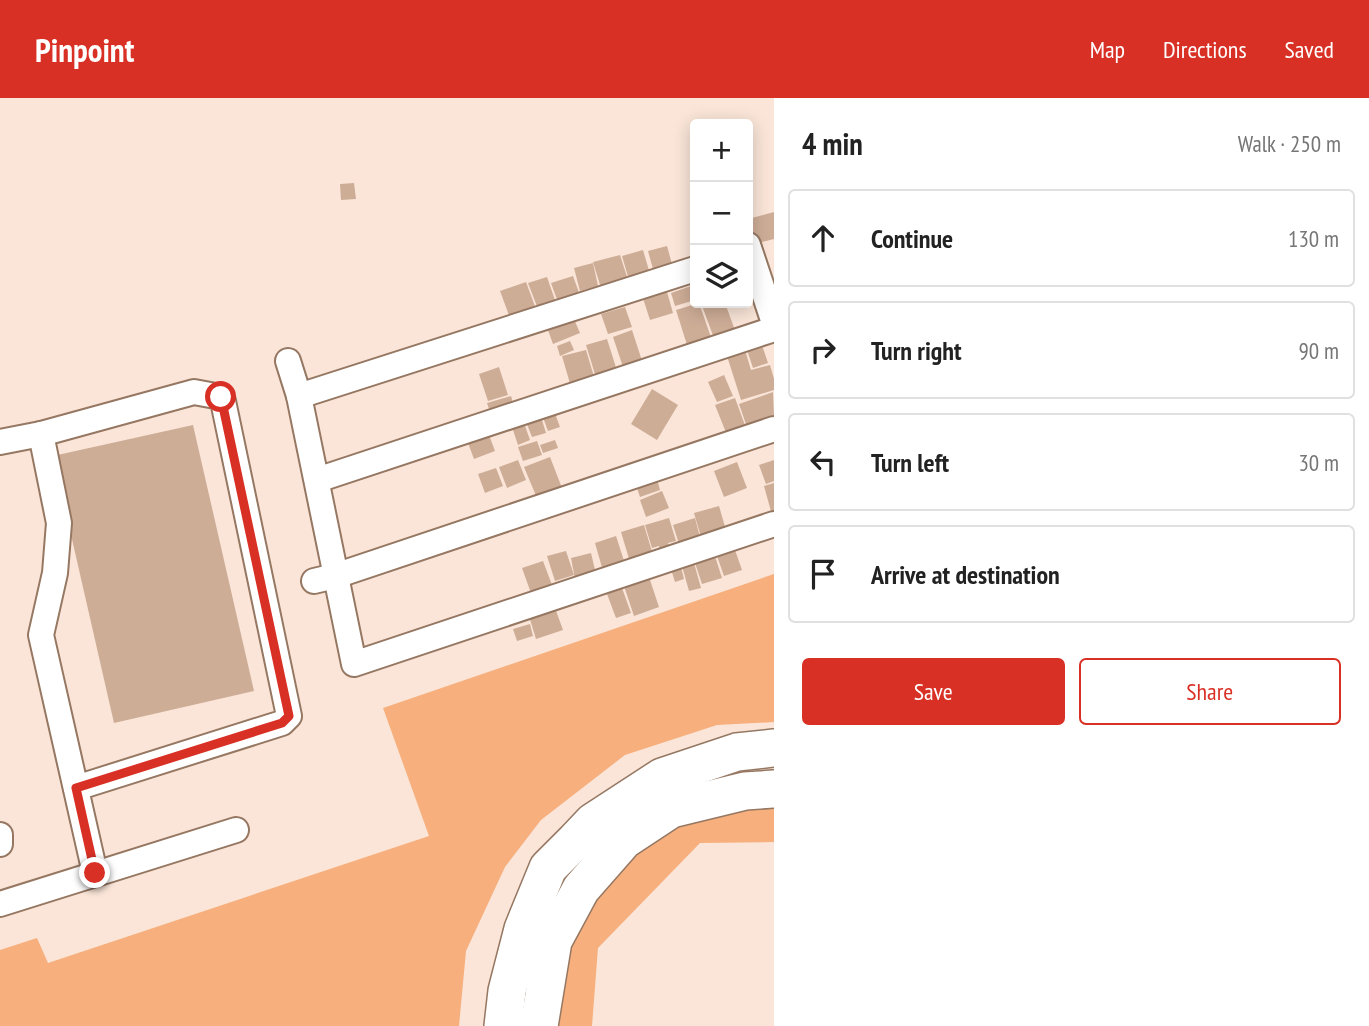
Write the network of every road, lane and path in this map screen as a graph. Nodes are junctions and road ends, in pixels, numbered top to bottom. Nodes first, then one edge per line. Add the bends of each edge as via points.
1 (753, 263) edge
2 (690, 271) edge
3 (774, 323) edge
4 (774, 329) edge
5 (288, 361) dead end
6 (299, 396) junction
7 (774, 429) edge
8 (41, 434) junction
9 (0, 442) edge
10 (317, 481) junction
11 (774, 524) edge
12 (325, 579) junction
13 (774, 748) edge
14 (76, 788) junction
15 (774, 789) edge
16 (236, 830) dead end
17 (0, 835) edge
18 (0, 844) edge
19 (95, 873) junction
20 (0, 904) edge
21 (503, 1026) edge
22 (538, 1026) edge

1 - 3 street
2 - 6 street
4 - 10 street
5 - 6 street
6 - 10 street
7 - 12 street
8 - 9 street
8 - 14 street via 59,523 55,573 41,635
8 - 14 street via 194,391 222,399 289,716 282,723
10 - 12 street
11 - 12 street via 354,664
13 - 21 highway via 737,752 662,777 593,822 548,868 523,929
14 - 19 street
15 - 22 highway via 671,808 624,840 581,889 553,941
16 - 19 street
17 - 18 street
19 - 20 street

